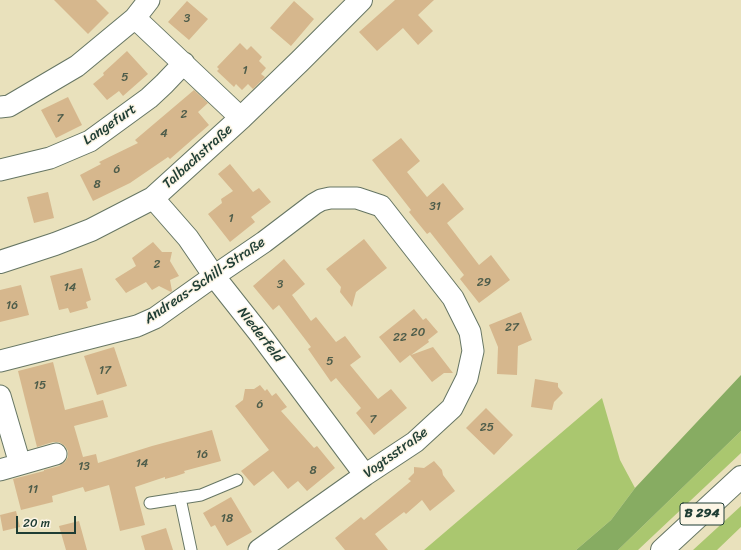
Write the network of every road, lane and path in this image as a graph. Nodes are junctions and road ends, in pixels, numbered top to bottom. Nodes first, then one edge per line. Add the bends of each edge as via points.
1 (149, 0) edge
2 (361, 0) edge
3 (135, 18) junction
4 (184, 63) junction
5 (0, 107) edge
6 (241, 118) junction
7 (0, 170) edge
8 (153, 198) junction
9 (330, 198) joint
10 (0, 262) edge
11 (214, 276) junction
12 (0, 361) edge
13 (0, 396) edge
14 (56, 454) dead end
15 (20, 464) junction
16 (0, 470) edge
17 (365, 475) junction
18 (741, 477) edge
19 (237, 480) dead end
20 (180, 498) junction
21 (150, 503) dead end
22 (191, 550) edge
23 (259, 550) edge
24 (662, 550) edge

1 - 3 street
2 - 6 main road, Talbachstraße
3 - 4 street
3 - 5 street via 77,66 8,106
4 - 6 street
4 - 7 street, Langefurt via 149,98 90,141 50,158
6 - 8 main road, Talbachstraße
8 - 10 main road, Talbachstraße via 91,230
8 - 11 street, Niederfeld via 188,238
9 - 11 street, Andreas-Schill-Straße via 314,204
9 - 17 street, Vogtsstraße via 357,198 381,206 453,298 470,332 473,351 467,378 452,408 415,442
11 - 12 street, Andreas-Schill-Straße via 155,318 137,326
11 - 17 street, Niederfeld
13 - 15 street
14 - 15 street
15 - 16 street
17 - 23 street, Vogtsstraße
18 - 24 main road, B 294
19 - 20 lane via 201,495
20 - 21 lane
20 - 22 lane

